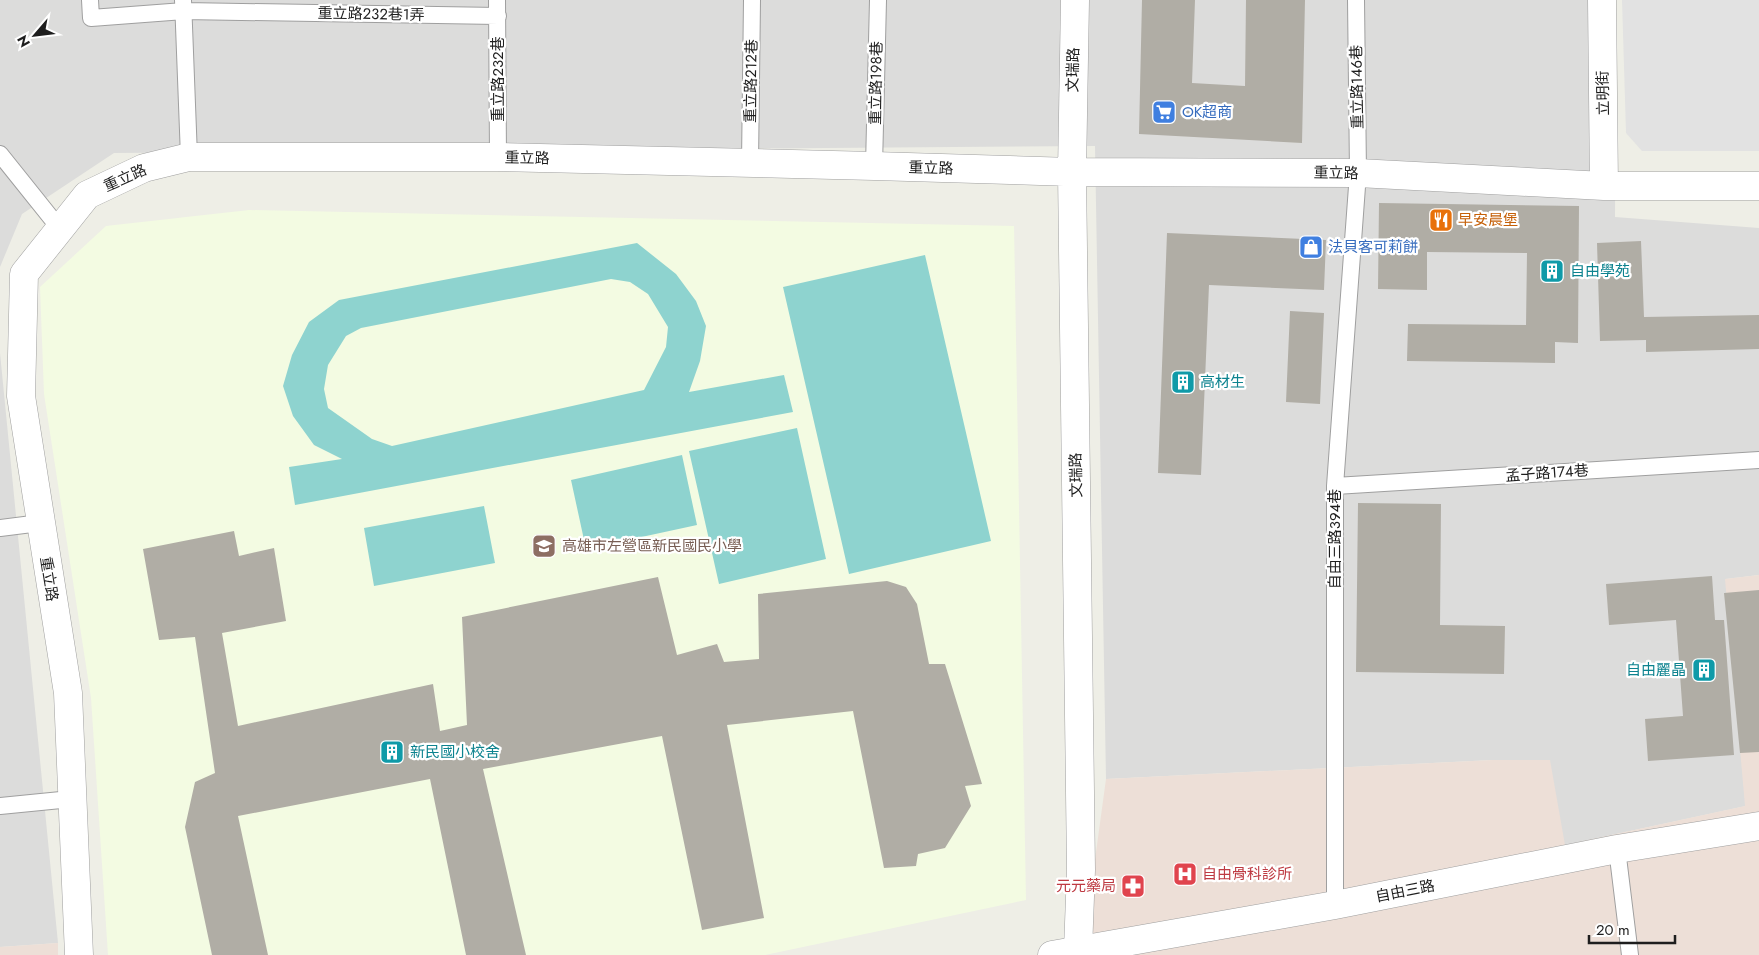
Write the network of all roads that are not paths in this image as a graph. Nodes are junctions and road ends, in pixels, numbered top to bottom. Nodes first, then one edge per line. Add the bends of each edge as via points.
1 (90, 0) edge
2 (497, 0) edge
3 (752, 0) edge
4 (878, 0) edge
5 (1074, 0) edge
6 (1356, 0) edge
7 (1602, 0) edge
8 (183, 5) edge
9 (498, 16) junction
10 (0, 154) edge
11 (189, 157) junction
12 (498, 157) junction
13 (750, 163) junction
14 (874, 166) junction
15 (1072, 172) junction
16 (1358, 173) junction
17 (1604, 186) junction
18 (1759, 186) edge
19 (60, 229) junction
20 (1759, 460) edge
21 (1335, 486) junction
22 (40, 523) junction
23 (0, 528) edge
24 (71, 799) junction
25 (0, 806) edge
26 (1759, 826) edge
27 (1617, 849) junction
28 (1335, 905) junction
29 (1078, 950) junction
30 (79, 955) edge
31 (1052, 955) edge
32 (1630, 955) edge

1 - 8 lane, 重立路232巷1弄 via 90,18
2 - 9 lane, 重立路232巷
3 - 13 lane, 重立路212巷
4 - 14 lane, 重立路198巷
5 - 15 street, 文瑞路
6 - 16 lane, 重立路146巷
7 - 17 street, 立明街
8 - 9 lane, 重立路232巷1弄
8 - 11 lane
9 - 12 lane, 重立路232巷
10 - 19 lane
11 - 12 street, 重立路
11 - 19 street, 重立路 via 144,168 87,195
12 - 13 street, 重立路
13 - 14 street, 重立路
14 - 15 street, 重立路
15 - 16 street, 重立路
15 - 29 street, 文瑞路 via 1081,870
16 - 17 street, 重立路
16 - 21 lane, 自由三路394巷
17 - 18 street, 重立路
19 - 22 street, 重立路 via 24,274 20,396
20 - 21 lane, 孟子路174巷
21 - 28 lane, 自由三路394巷
22 - 23 lane
22 - 24 street, 重立路 via 68,692
24 - 25 lane
24 - 30 street, 重立路
26 - 27 street, 自由三路
27 - 28 street, 自由三路
27 - 32 lane
28 - 29 street, 自由三路
29 - 31 street, 自由三路

